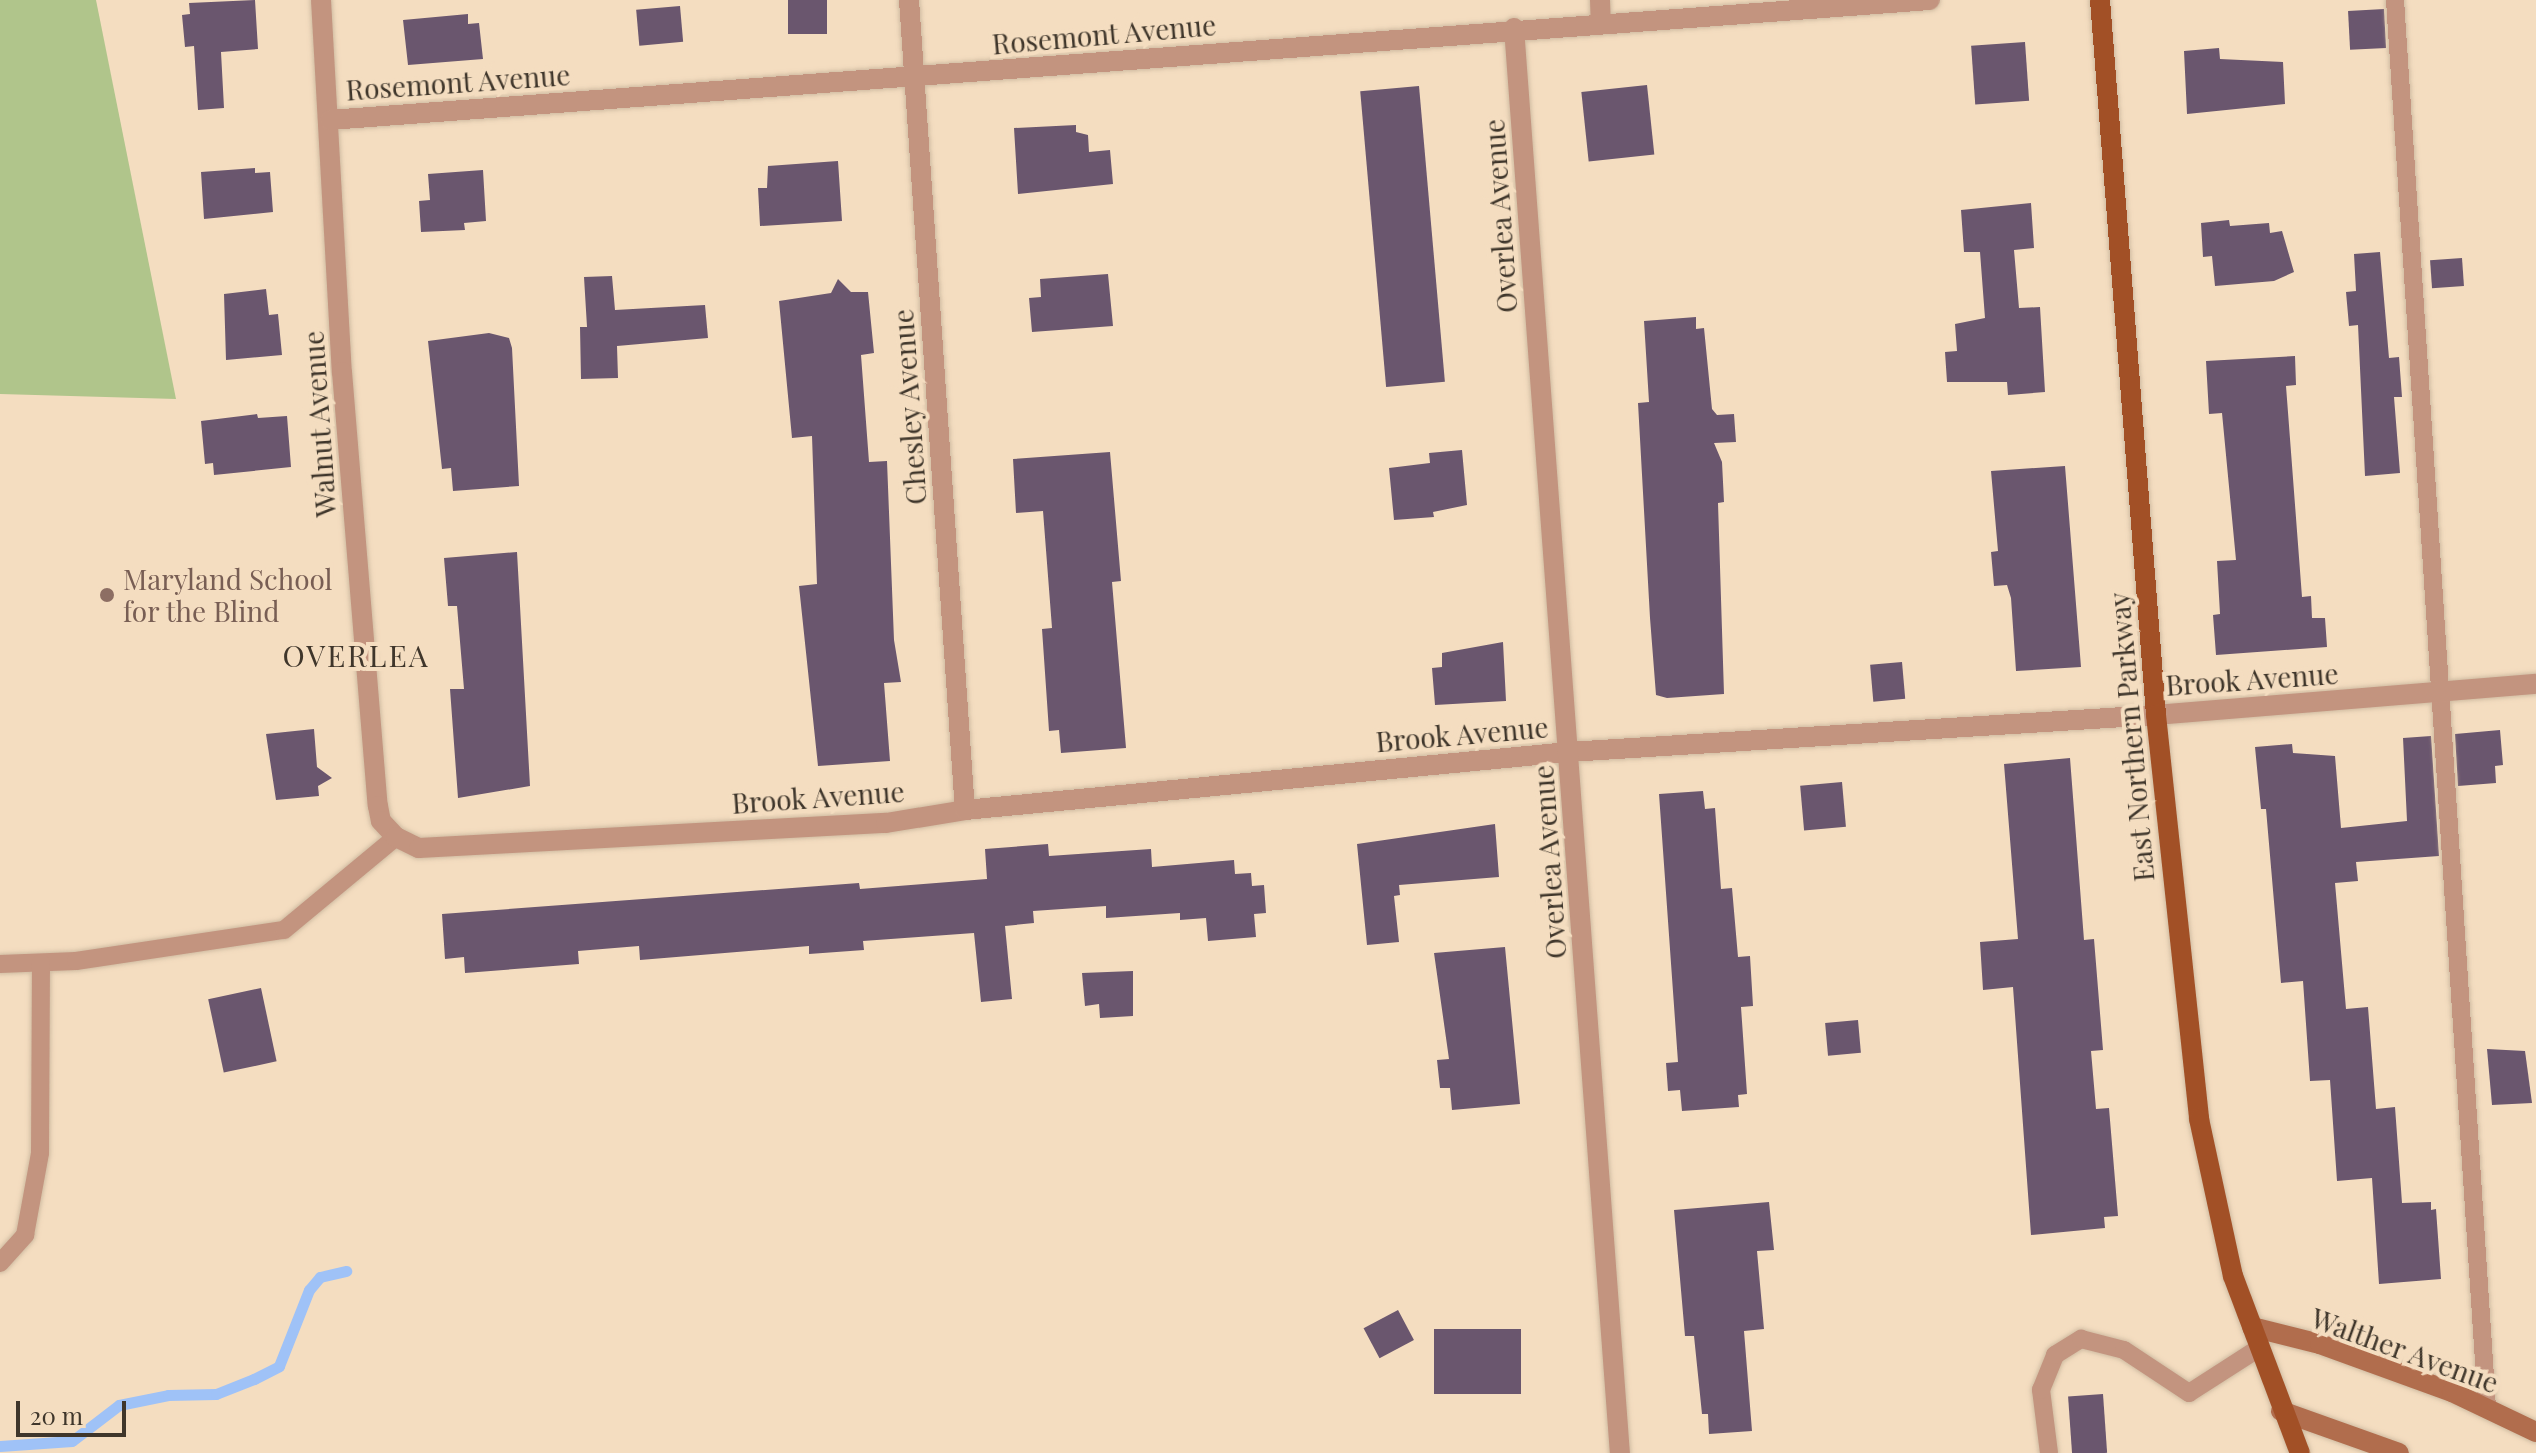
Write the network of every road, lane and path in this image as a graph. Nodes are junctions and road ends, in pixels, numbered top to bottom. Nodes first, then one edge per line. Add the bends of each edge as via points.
1 (321, 0) edge
2 (909, 0) edge
3 (1600, 0) edge
4 (1930, 0) edge
5 (2100, 0) edge
6 (2395, 0) edge
7 (1601, 24) junction
8 (1514, 28) junction
9 (914, 77) junction
10 (330, 120) junction
11 (2536, 684) edge
12 (2438, 693) junction
13 (2156, 715) junction
14 (1569, 752) junction
15 (965, 810) junction
16 (396, 837) junction
17 (41, 963) junction
18 (0, 964) edge
19 (0, 1263) edge
20 (2252, 1327) junction
21 (2259, 1348) junction
22 (2487, 1408) junction
23 (2281, 1411) junction
24 (2536, 1432) edge
25 (1620, 1453) edge
26 (2049, 1453) edge
27 (2300, 1453) edge
28 (2399, 1453) edge

1 - 10 street, Walnut Avenue
2 - 9 street, Chesley Avenue
3 - 7 street
4 - 7 street, Rosemont Avenue
5 - 13 main road, East Northern Parkway
6 - 12 lane
7 - 8 street, Rosemont Avenue
8 - 9 street, Rosemont Avenue
8 - 14 street, Overlea Avenue
9 - 10 street, Rosemont Avenue
9 - 15 street, Chesley Avenue
10 - 16 street, Walnut Avenue via 370,735 381,821
11 - 12 street, Brook Avenue
12 - 13 street, Brook Avenue
12 - 22 lane
13 - 14 street, Brook Avenue
13 - 20 main road, East Northern Parkway via 2199,1119 2233,1276
14 - 15 street, Brook Avenue
14 - 25 street, Overlea Avenue
15 - 16 street, Brook Avenue via 886,823 445,849 419,848
16 - 17 lane via 284,930
17 - 18 lane
17 - 19 lane via 40,1153 25,1235
20 - 21 main road, East Northern Parkway
20 - 22 main road, Walther Avenue via 2320,1344
21 - 23 main road, East Northern Parkway
21 - 26 lane via 2189,1393 2124,1350 2081,1339 2055,1355 2041,1390
22 - 24 main road, Walther Avenue
23 - 27 main road, East Northern Parkway
23 - 28 main road

